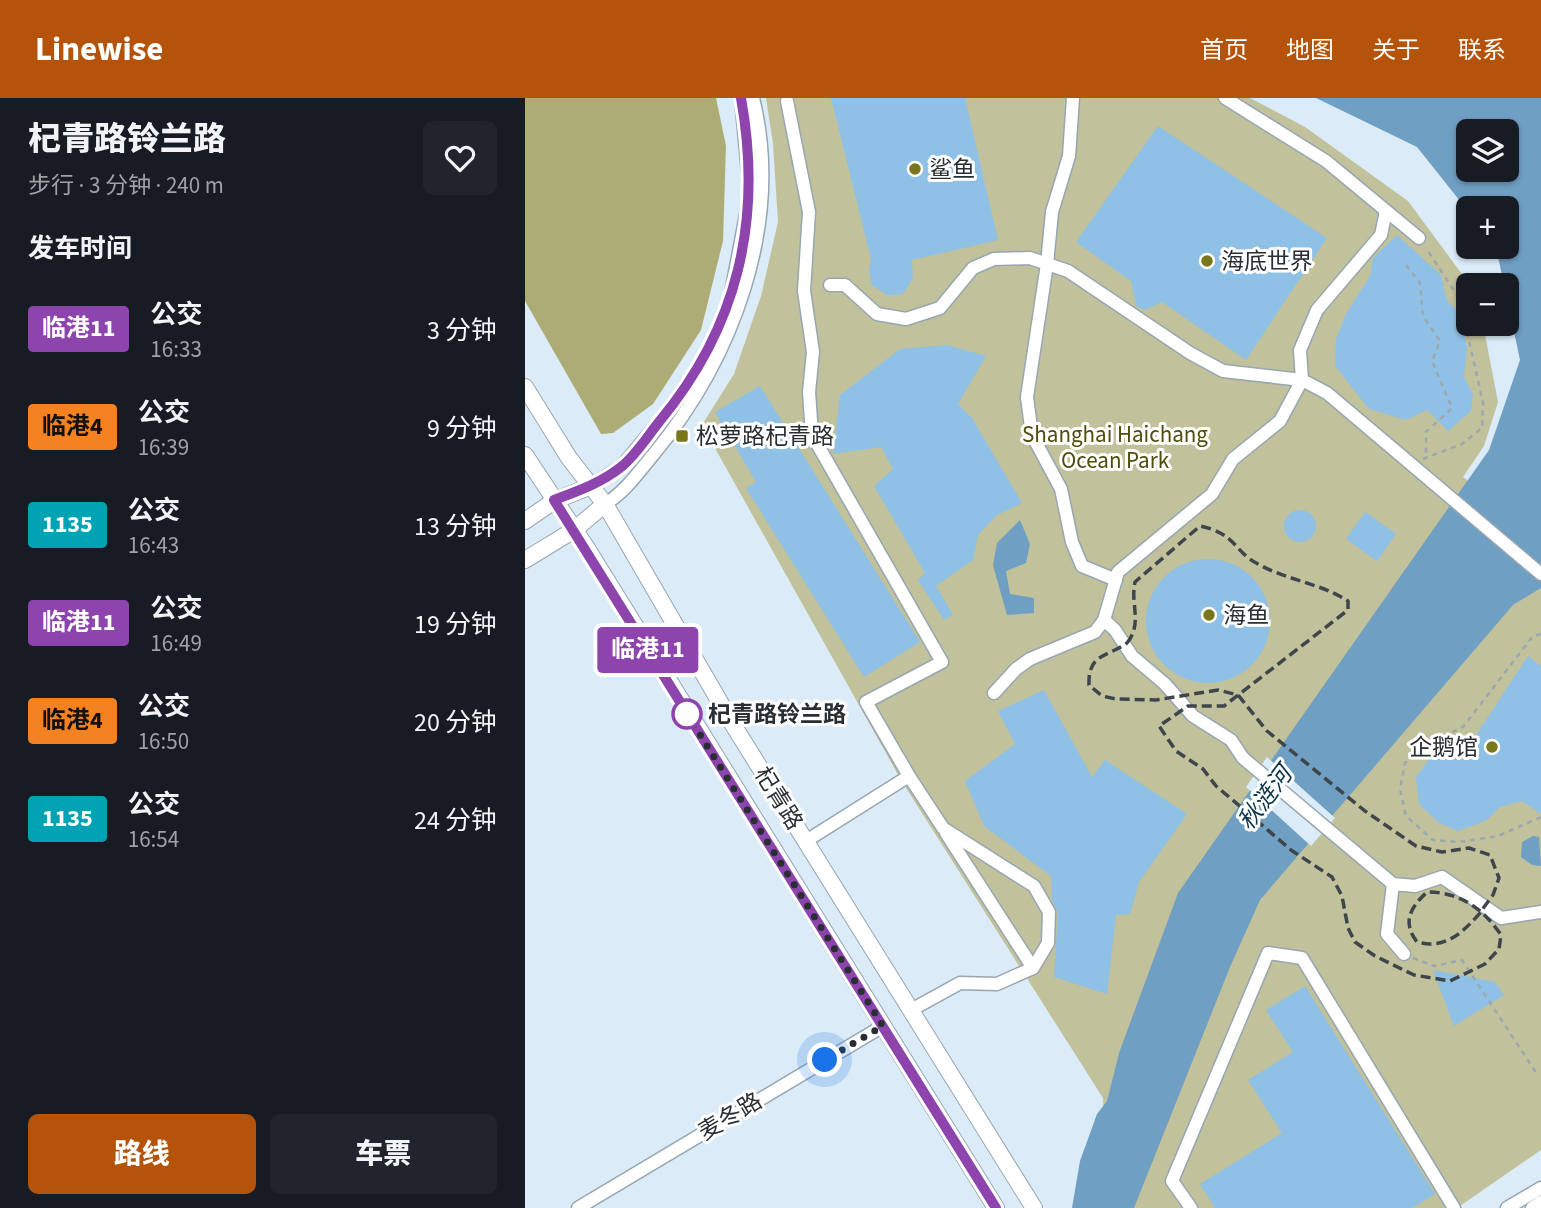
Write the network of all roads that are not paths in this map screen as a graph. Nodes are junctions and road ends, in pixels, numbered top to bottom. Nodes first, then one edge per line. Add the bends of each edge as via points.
1 (741, 98) edge
2 (753, 98) edge
3 (1073, 98) edge
4 (1225, 98) edge
5 (787, 101) dead end
6 (1386, 211) junction
7 (1419, 238) road end
8 (1047, 264) junction
9 (830, 285) dead end
10 (1303, 380) junction
11 (525, 387) edge
12 (525, 455) edge
13 (591, 486) junction
14 (554, 500) junction
15 (605, 504) junction
16 (525, 521) edge
17 (574, 530) junction
18 (525, 560) edge
19 (1541, 574) edge
20 (1116, 580) junction
21 (1104, 620) junction
22 (994, 693) dead end
23 (909, 776) junction
24 (943, 828) junction
25 (806, 841) junction
26 (1392, 884) junction
27 (1541, 912) edge
28 (1404, 954) road end
29 (1033, 968) junction
30 (911, 1010) junction
31 (883, 1026) junction
32 (1541, 1188) edge
33 (1541, 1202) edge
34 (577, 1208) edge
35 (996, 1208) edge
36 (1034, 1208) edge
37 (1191, 1208) edge
38 (1454, 1208) edge
39 (1507, 1208) edge
40 (1532, 1208) edge

1 - 13 street via 750,194 728,309 702,362 668,411 622,466
2 - 15 street via 761,154 760,212 739,311 673,432 619,495
3 - 8 street via 1069,156 1052,212
4 - 6 street via 1326,161
5 - 23 street via 809,212 804,290 813,352 809,392 812,435 942,662 866,702
6 - 7 street
6 - 10 street via 1381,235 1317,310 1300,350
8 - 9 street via 1030,258 994,259 973,268 940,309 906,319 877,314 845,285
8 - 10 street via 1106,294 1190,354 1223,371
8 - 20 street via 1027,397 1032,435 1061,489 1082,566
10 - 19 street via 1327,393
10 - 20 street via 1280,421 1233,459 1212,494 1118,572
11 - 13 main road, 杞青路
12 - 14 main road, 杞青路
13 - 14 main road
13 - 15 main road, 杞青路
14 - 16 main road
14 - 17 main road, 杞青路
15 - 17 main road
15 - 25 main road, 杞青路
17 - 18 main road
17 - 31 main road, 杞青路
20 - 21 street
21 - 22 street via 1084,638 1030,659
21 - 26 street via 1132,656 1193,716 1231,740 1243,758
23 - 24 street
23 - 25 street
24 - 29 street
24 - 29 street via 1034,886 1049,912 1048,943
25 - 30 main road, 杞青路
26 - 27 street via 1415,886 1442,877 1501,918
26 - 28 street via 1387,934
29 - 30 street via 997,984 960,984
30 - 36 main road, 杞青路
31 - 34 street, 麦冬路
31 - 35 main road, 杞青路
32 - 39 street
33 - 40 street
37 - 38 street via 1172,1181 1268,953 1302,958

